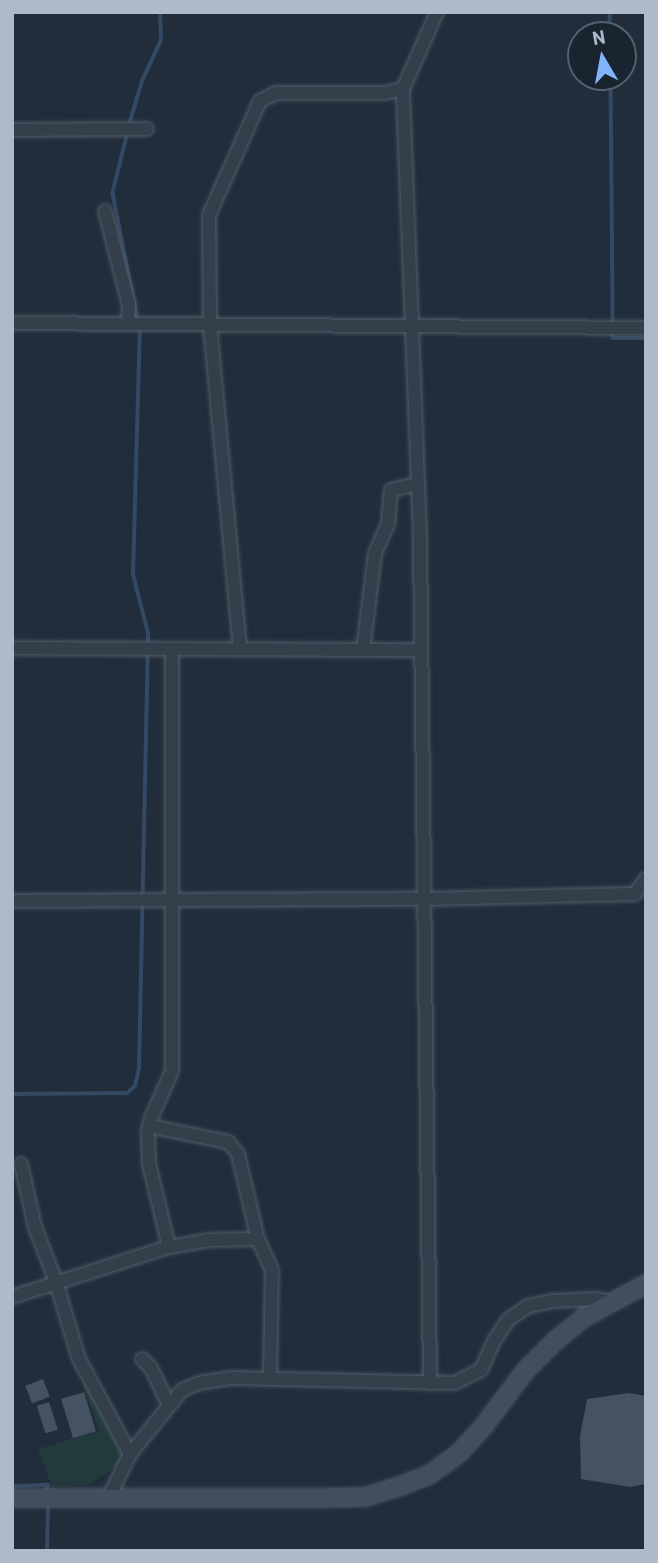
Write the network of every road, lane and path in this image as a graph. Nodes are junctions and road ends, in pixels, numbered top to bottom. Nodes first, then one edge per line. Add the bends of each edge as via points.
1 (437, 12) edge
2 (403, 89) junction
3 (147, 129) dead end
4 (12, 130) edge
5 (106, 211) dead end
6 (12, 323) edge
7 (128, 323) junction
8 (210, 323) junction
9 (414, 324) junction
10 (646, 328) edge
11 (418, 484) junction
12 (12, 648) edge
13 (240, 649) junction
14 (363, 650) junction
15 (419, 650) junction
16 (172, 651) junction
17 (646, 878) edge
18 (426, 899) junction
19 (170, 900) junction
20 (12, 901) edge
21 (149, 1126) junction
22 (21, 1164) dead end
23 (258, 1239) junction
24 (169, 1247) junction
25 (56, 1282) junction
26 (646, 1284) edge
27 (12, 1297) edge
28 (610, 1302) junction
29 (142, 1359) dead end
30 (270, 1379) junction
31 (430, 1383) junction
32 (169, 1405) junction
33 (130, 1454) junction
34 (12, 1498) edge
35 (108, 1499) junction

1 - 2 street
2 - 8 street via 276,93 260,101 209,215
2 - 9 street
3 - 4 street
5 - 7 street via 129,305
6 - 7 street
7 - 8 street
8 - 9 street
8 - 13 street
9 - 10 street
9 - 11 street
11 - 14 street via 391,490 388,524 375,553
11 - 15 street
12 - 16 street
13 - 14 street
13 - 16 street
14 - 15 street
15 - 18 street
16 - 19 street
17 - 18 street via 635,894
18 - 19 street
18 - 31 street
19 - 20 street
19 - 21 street via 172,1071
21 - 23 street via 229,1142 238,1154
21 - 24 street via 149,1164
22 - 25 street via 35,1227
23 - 24 street
23 - 30 street via 272,1270
24 - 25 street
25 - 27 street
25 - 33 street via 79,1359
26 - 28 street
28 - 31 street via 552,1301 528,1307 509,1319 481,1370 455,1383
28 - 35 street via 574,1326 526,1370 459,1453 429,1475 365,1497
29 - 32 street
30 - 31 street
30 - 32 street via 199,1383 182,1390
32 - 33 street
33 - 35 street
34 - 35 street

